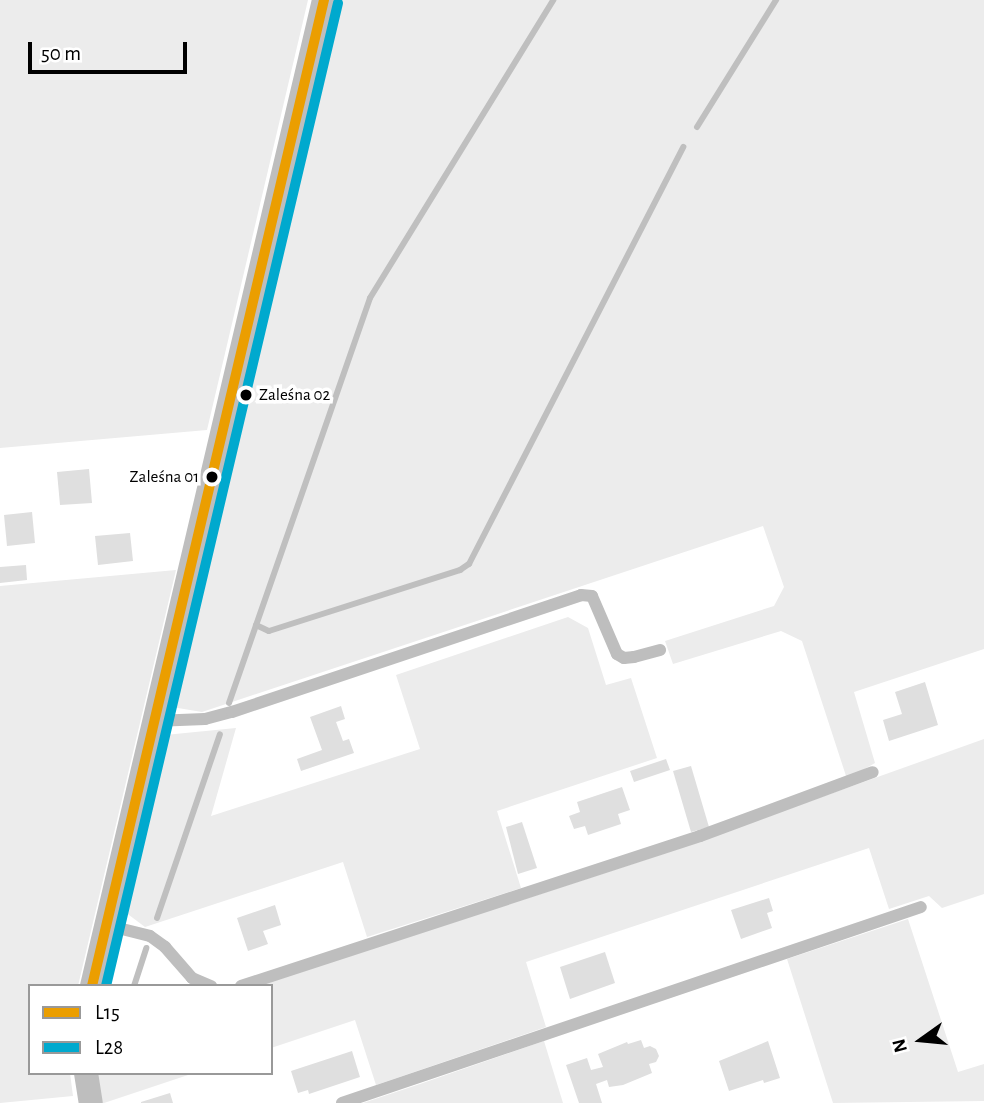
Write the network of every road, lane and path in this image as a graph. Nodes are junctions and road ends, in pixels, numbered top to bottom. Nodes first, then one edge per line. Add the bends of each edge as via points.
1 (324, 0) edge
2 (660, 650) dead end
3 (154, 721) junction
4 (873, 772) dead end
5 (921, 907) dead end
6 (106, 925) junction
7 (92, 984) edge
8 (206, 984) edge
9 (248, 984) edge
10 (86, 1075) edge
11 (91, 1103) edge
12 (342, 1103) edge

1 - 3 street
2 - 3 lane via 624,658 617,654 592,596 582,596 232,712 205,719
3 - 6 street
4 - 9 lane via 700,836
5 - 12 lane
6 - 7 street
6 - 8 lane via 150,936 192,978
10 - 11 street

